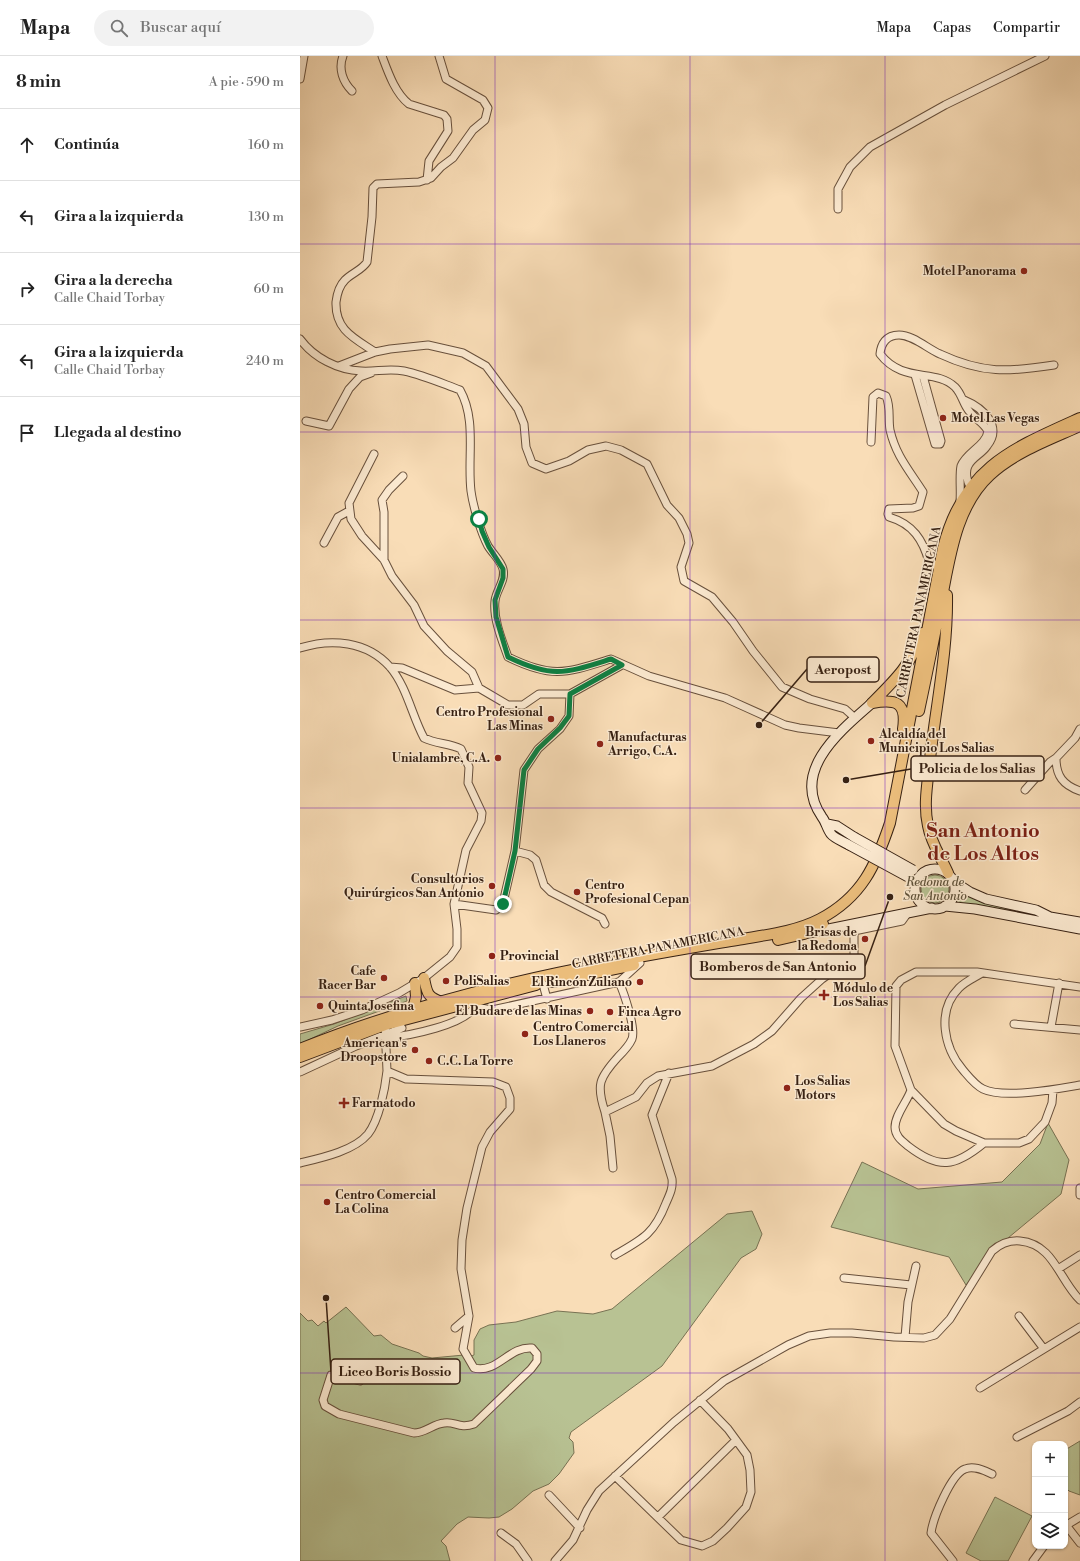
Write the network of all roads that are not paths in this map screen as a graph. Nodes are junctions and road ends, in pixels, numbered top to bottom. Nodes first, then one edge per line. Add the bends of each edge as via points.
1 (304, 56) edge
2 (343, 56) edge
3 (382, 56) edge
4 (439, 56) edge
5 (1045, 56) edge
6 (300, 79) edge
7 (352, 91) dead end
8 (427, 180) junction
9 (838, 209) dead end
10 (300, 339) edge
11 (375, 352) junction
12 (1054, 365) dead end
13 (339, 366) junction
14 (384, 369) junction
15 (915, 375) junction
16 (923, 376) junction
17 (964, 400) junction
18 (1080, 418) edge
19 (306, 420) dead end
20 (1080, 426) edge
21 (871, 442) dead end
22 (374, 454) dead end
23 (403, 476) dead end
24 (970, 486) junction
25 (960, 504) junction
26 (349, 511) junction
27 (324, 543) dead end
28 (384, 560) junction
29 (940, 563) junction
30 (947, 573) junction
31 (935, 597) junction
32 (300, 648) edge
33 (622, 665) junction
34 (390, 667) junction
35 (479, 688) junction
36 (570, 694) junction
37 (872, 703) junction
38 (855, 718) junction
39 (1080, 729) edge
40 (839, 733) junction
41 (1078, 739) edge
42 (902, 758) junction
43 (1056, 758) junction
44 (1025, 790) dead end
45 (1080, 792) edge
46 (515, 851) junction
47 (925, 871) junction
48 (910, 873) junction
49 (951, 877) junction
50 (916, 883) junction
51 (916, 894) junction
52 (454, 904) junction
53 (945, 906) junction
54 (932, 908) junction
55 (907, 914) junction
56 (1080, 922) edge
57 (605, 924) dead end
58 (853, 928) junction
59 (1080, 929) edge
60 (804, 934) junction
61 (640, 964) junction
62 (982, 973) junction
63 (420, 981) junction
64 (619, 982) junction
65 (1059, 983) junction
66 (543, 984) junction
67 (1080, 987) edge
68 (547, 999) junction
69 (442, 1002) junction
70 (476, 1003) junction
71 (413, 1009) junction
72 (1014, 1024) dead end
73 (300, 1027) edge
74 (1051, 1027) junction
75 (402, 1028) dead end
76 (1080, 1030) edge
77 (385, 1033) junction
78 (300, 1049) edge
79 (300, 1057) edge
80 (300, 1067) edge
81 (387, 1071) junction
82 (300, 1072) edge
83 (669, 1073) junction
84 (1080, 1085) edge
85 (911, 1090) junction
86 (1053, 1090) junction
87 (605, 1112) junction
88 (984, 1144) junction
89 (300, 1163) edge
90 (614, 1168) dead end
91 (1080, 1188) edge
92 (1080, 1195) edge
93 (615, 1255) dead end
94 (1080, 1255) edge
95 (916, 1266) dead end
96 (1058, 1269) junction
97 (844, 1278) dead end
98 (912, 1285) junction
99 (1080, 1300) edge
100 (469, 1316) junction
101 (1019, 1316) dead end
102 (1080, 1327) edge
103 (455, 1328) dead end
104 (905, 1337) junction
105 (1044, 1348) junction
106 (360, 1381) dead end
107 (980, 1388) dead end
108 (700, 1400) junction
109 (1080, 1402) edge
110 (1017, 1437) dead end
111 (736, 1440) junction
112 (992, 1474) dead end
113 (616, 1476) junction
114 (550, 1495) dead end
115 (658, 1517) junction
116 (1080, 1517) edge
117 (1068, 1523) edge
118 (580, 1528) junction
119 (1068, 1529) edge
120 (501, 1533) dead end
121 (1080, 1543) edge
122 (1042, 1549) edge
123 (528, 1561) edge
124 (555, 1561) edge
125 (952, 1561) edge
126 (1033, 1561) edge

1 - 6 street
2 - 7 street via 342,75
3 - 8 street via 399,95 404,100 444,115 447,119 448,131 429,161
4 - 8 street via 446,79 483,100 487,104 488,112 485,120 473,130 453,158
5 - 9 street via 945,105 870,147 850,167 838,189
8 - 11 street via 377,184 373,188 367,262 344,281 337,294 336,313 342,327
10 - 13 street via 317,357
11 - 13 street
11 - 38 street via 428,345 463,353 486,366 518,409 524,424 526,448 532,463 546,469 569,461 588,450 606,446 621,450 647,464 667,505 679,518 687,534 689,543 681,567 684,581 712,597 782,687 810,699 845,709
12 - 15 street via 1017,371 977,369 939,354 913,340 899,335 888,337 881,345 880,354 895,368
13 - 14 street via 361,371
14 - 19 street via 360,377 346,394 329,426
14 - 33 street via 418,375 460,390 466,402 472,492 482,531 503,569 503,578 495,600 496,617 508,657 523,664 563,673 611,659
15 - 16 street
15 - 16 street via 935,444 940,444
16 - 17 street via 946,381 955,387
17 - 24 street via 987,415 994,430 987,447 971,460 967,467
17 - 25 street via 968,411 982,422 988,431 985,439 966,458 961,467
18 - 24 main road, CARRETERA PANAMERICANA via 1038,436 1011,452 989,467
20 - 30 main road, CARRETERA PANAMERICANA via 1016,456 989,476 978,488 961,520
21 - 29 street via 873,397 878,393 886,396 889,403 890,428 895,447 923,492 918,506 889,509 889,518 904,523 918,537 924,545 928,562 934,565
22 - 26 street via 348,503
23 - 28 street via 382,500
24 - 25 main road, CARRETERA PANAMERICANA
25 - 29 main road, CARRETERA PANAMERICANA via 948,528
26 - 27 street via 338,518
26 - 28 street via 362,536
28 - 35 street via 392,576 414,605 424,626 447,651 472,672
29 - 31 main road, CARRETERA PANAMERICANA
30 - 49 main road via 948,623 926,804 928,826 934,846
30 - 60 main road, CARRETERA PANAMERICANA via 888,851 863,894 846,909
31 - 37 main road via 917,648 900,676
31 - 42 main road, CARRETERA PANAMERICANA
32 - 34 street via 325,642 346,643 365,649
33 - 36 street
33 - 40 street via 649,676 725,698 785,725
34 - 35 street via 402,668 454,690
34 - 52 street via 410,704 424,738 461,749 469,767 468,783 482,813 481,821 466,850
35 - 36 street via 508,705 515,706 523,705 539,694
36 - 46 street via 569,716 538,749 524,770
37 - 38 street
37 - 42 main road via 894,701 902,709
38 - 40 street
39 - 41 street
40 - 48 street, bridge via 820,757 813,778 814,801 831,834 852,841
41 - 43 street
42 - 69 main road, CARRETERA PANAMERICANA via 890,822 871,872 848,900 820,919 780,932 612,962 481,990
43 - 44 street
43 - 45 street via 1060,779
46 - 52 street via 503,904 496,910
46 - 57 street via 530,855 536,860 544,885 551,892 602,918
47 - 48 street
47 - 49 street via 941,870
47 - 50 street
48 - 50 street
49 - 53 street via 955,892 950,903
49 - 56 street via 970,892 986,899 1036,910 1050,917
50 - 51 street
51 - 54 street via 919,901
51 - 55 street
52 - 63 street via 457,947 450,957
53 - 54 street
53 - 59 street via 975,909
54 - 55 street
55 - 58 street
58 - 60 street
58 - 83 street via 854,956 806,993 772,1031 754,1044 712,1066
60 - 61 main road, CARRETERA PANAMERICANA
61 - 64 street
61 - 66 main road, CARRETERA PANAMERICANA
62 - 65 street
62 - 85 street via 916,972 901,980 896,986 896,1046
62 - 86 street via 958,989 949,1002 945,1032 954,1060 984,1089 1011,1093
63 - 69 main road via 432,999
63 - 71 main road
63 - 73 street via 362,1010
64 - 68 street
64 - 87 street via 633,1031 632,1039 601,1082 599,1094
65 - 67 street
65 - 74 street
66 - 68 street
66 - 70 main road, CARRETERA PANAMERICANA
68 - 70 street via 492,1010
69 - 71 main road, CARRETERA PANAMERICANA
70 - 77 main road, CARRETERA PANAMERICANA
70 - 77 street via 460,1018 419,1034
71 - 78 main road, CARRETERA PANAMERICANA
72 - 74 street
74 - 76 street
75 - 77 street
77 - 79 main road, CARRETERA PANAMERICANA
77 - 80 street
77 - 81 street
77 - 82 street
81 - 89 street via 385,1091 368,1134 350,1147
81 - 100 street via 406,1079 494,1082 506,1087 510,1098 510,1109 490,1132 482,1147 467,1208 462,1240 462,1269
83 - 87 street via 647,1083 636,1097
83 - 93 street via 652,1115 673,1187 654,1227 643,1239
84 - 86 street
85 - 88 street via 944,1124
85 - 88 street via 896,1120 896,1132 898,1138 922,1156 932,1161 950,1163 969,1156
86 - 88 street via 1052,1103 1045,1122 1029,1139 1019,1143
87 - 90 street
91 - 92 street
94 - 96 street
95 - 98 street
96 - 99 street
96 - 104 street via 1043,1249 1028,1242 1014,1240 998,1246 992,1251 942,1330 936,1335 924,1338
97 - 98 street
98 - 104 street
100 - 103 street
100 - 106 street via 463,1349 474,1368 488,1369 525,1347 532,1348 537,1354 537,1361 531,1369 474,1424 465,1427 444,1422 421,1433 414,1433 339,1414 326,1406 323,1400 331,1375
101 - 105 street
102 - 105 street
104 - 108 street via 852,1333 809,1336 724,1381
105 - 107 street
108 - 111 street
108 - 113 street
109 - 110 street via 1068,1411
111 - 115 street
111 - 115 street via 747,1455 751,1492 746,1507 728,1528 713,1541 702,1546 681,1540
112 - 125 street via 971,1467 960,1472 932,1524 931,1533
113 - 115 street
113 - 118 street via 593,1500
114 - 118 street
116 - 117 street
118 - 124 street via 566,1550
119 - 121 street
120 - 123 street via 516,1544
122 - 126 street

